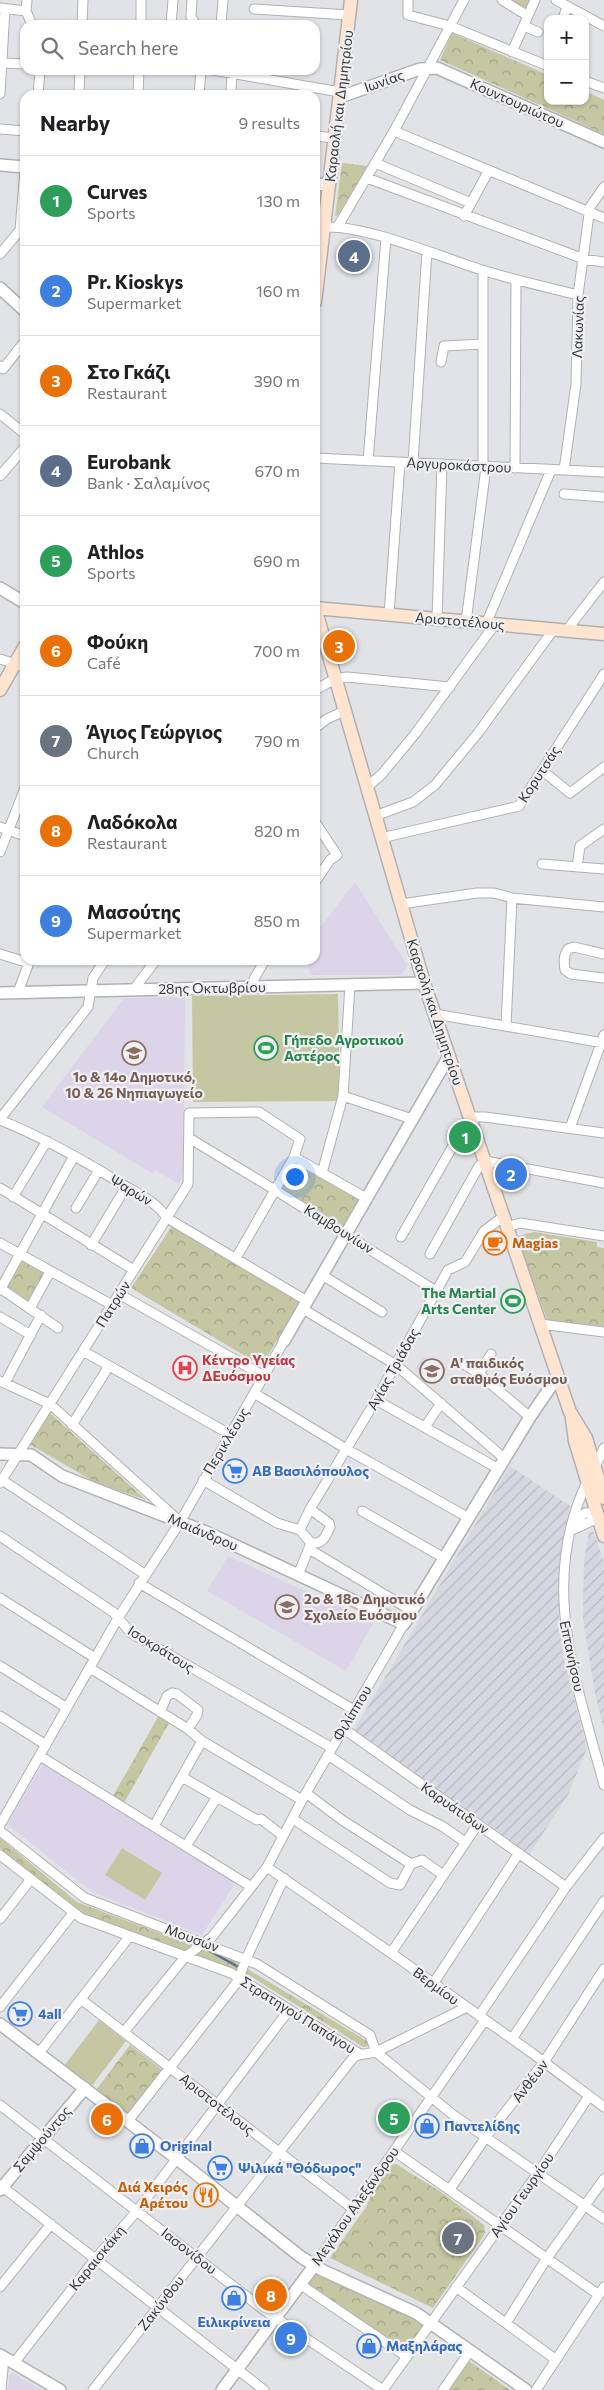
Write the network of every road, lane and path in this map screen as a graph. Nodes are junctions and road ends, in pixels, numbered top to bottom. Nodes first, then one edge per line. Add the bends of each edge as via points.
1 (27, 0) edge
2 (83, 0) edge
3 (141, 0) edge
4 (173, 0) edge
5 (192, 0) edge
6 (223, 0) edge
7 (351, 0) edge
8 (408, 0) edge
9 (464, 0) edge
10 (502, 0) edge
11 (535, 0) edge
12 (556, 0) edge
13 (567, 7) junction
14 (3, 9) edge
15 (254, 9) dead end
16 (26, 10) junction
17 (350, 15) junction
18 (564, 15) edge
19 (528, 16) junction
20 (30, 20) edge
21 (82, 20) edge
22 (140, 20) edge
23 (171, 20) edge
24 (193, 20) edge
25 (221, 20) edge
26 (450, 26) junction
27 (524, 26) junction
28 (604, 26) edge
29 (538, 32) dead end
30 (512, 52) junction
31 (544, 62) edge
32 (2, 63) junction
33 (20, 64) edge
34 (429, 67) junction
35 (40, 75) edge
36 (80, 75) edge
37 (139, 75) edge
38 (201, 75) edge
39 (232, 75) edge
40 (266, 75) edge
41 (589, 82) edge
42 (604, 88) edge
43 (38, 90) edge
44 (79, 90) edge
45 (138, 90) edge
46 (199, 90) edge
47 (231, 90) edge
48 (0, 94) edge
49 (340, 94) junction
50 (0, 130) edge
51 (20, 131) edge
52 (394, 131) junction
53 (320, 136) edge
54 (335, 138) junction
55 (604, 142) edge
56 (375, 164) junction
57 (0, 165) edge
58 (20, 166) edge
59 (489, 170) junction
60 (367, 178) junction
61 (320, 184) edge
62 (329, 185) junction
63 (604, 187) edge
64 (471, 203) junction
65 (590, 211) junction
66 (464, 216) junction
67 (604, 218) edge
68 (338, 226) junction
69 (20, 230) edge
70 (321, 235) edge
71 (386, 238) junction
72 (427, 252) junction
73 (0, 254) edge
74 (584, 259) junction
75 (604, 262) edge
76 (483, 270) junction
77 (516, 280) junction
78 (0, 288) edge
79 (578, 295) junction
80 (20, 306) edge
81 (483, 344) junction
82 (20, 347) edge
83 (441, 362) dead end
84 (0, 366) edge
85 (0, 414) edge
86 (20, 430) edge
87 (20, 453) edge
88 (320, 458) edge
89 (368, 461) junction
90 (400, 462) junction
91 (413, 463) junction
92 (442, 464) junction
93 (485, 466) junction
94 (515, 468) junction
95 (551, 470) junction
96 (564, 470) junction
97 (604, 472) edge
98 (0, 476) edge
99 (564, 494) dead end
100 (604, 497) edge
101 (604, 582) edge
102 (0, 588) edge
103 (20, 600) edge
104 (320, 608) edge
105 (389, 615) junction
106 (437, 619) junction
107 (466, 622) junction
108 (490, 624) junction
109 (320, 626) edge
110 (560, 630) junction
111 (604, 634) edge
112 (0, 659) edge
113 (20, 665) edge
114 (604, 674) edge
115 (335, 679) junction
116 (320, 687) edge
117 (450, 687) junction
118 (0, 690) edge
119 (344, 711) junction
120 (320, 724) edge
121 (604, 767) edge
122 (543, 771) junction
123 (366, 788) junction
124 (20, 798) edge
125 (374, 816) junction
126 (4, 828) edge
127 (604, 829) edge
128 (320, 830) edge
129 (20, 834) edge
130 (381, 838) junction
131 (0, 852) edge
132 (542, 864) dead end
133 (577, 867) junction
134 (604, 869) edge
135 (320, 875) edge
136 (512, 898) junction
137 (401, 904) junction
138 (604, 907) edge
139 (0, 954) edge
140 (604, 954) edge
141 (20, 959) edge
142 (28, 965) edge
143 (101, 965) edge
144 (152, 965) edge
145 (263, 965) edge
146 (604, 978) edge
147 (424, 983) junction
148 (350, 985) junction
149 (253, 987) junction
150 (134, 989) junction
151 (92, 990) junction
152 (18, 992) junction
153 (0, 993) edge
154 (435, 1014) junction
155 (506, 1026) junction
156 (603, 1040) edge
157 (449, 1056) junction
158 (343, 1096) junction
159 (0, 1119) edge
160 (471, 1119) junction
161 (412, 1120) junction
162 (570, 1128) junction
163 (604, 1133) edge
164 (189, 1138) junction
165 (47, 1141) junction
166 (74, 1156) junction
167 (294, 1157) junction
168 (485, 1161) junction
169 (99, 1170) junction
170 (322, 1173) junction
171 (604, 1183) edge
172 (126, 1186) junction
173 (0, 1188) edge
174 (275, 1190) junction
175 (13, 1197) junction
176 (366, 1198) junction
177 (76, 1208) dead end
178 (40, 1214) junction
179 (167, 1218) junction
180 (506, 1222) junction
181 (345, 1234) junction
182 (604, 1236) edge
183 (401, 1237) dead end
184 (0, 1243) edge
185 (91, 1245) junction
186 (19, 1254) junction
187 (430, 1254) dead end
188 (236, 1258) junction
189 (134, 1270) junction
190 (50, 1272) junction
191 (322, 1275) junction
192 (0, 1289) edge
193 (436, 1291) junction
194 (119, 1294) junction
195 (112, 1305) junction
196 (305, 1305) junction
197 (30, 1308) junction
198 (382, 1312) dead end
199 (41, 1315) junction
200 (0, 1317) edge
201 (540, 1324) junction
202 (58, 1328) dead end
203 (604, 1332) edge
204 (31, 1335) junction
205 (284, 1341) joint
206 (83, 1351) junction
207 (491, 1354) dead end
208 (461, 1362) dead end
209 (396, 1365) junction
210 (109, 1366) junction
211 (479, 1374) junction
212 (264, 1376) junction
213 (558, 1376) junction
214 (2, 1382) edge
215 (254, 1393) junction
216 (376, 1400) junction
217 (441, 1403) junction
218 (50, 1404) junction
219 (570, 1412) junction
220 (530, 1417) junction
221 (72, 1425) junction
222 (425, 1427) junction
223 (230, 1435) junction
224 (604, 1448) edge
225 (348, 1450) junction
226 (0, 1454) edge
227 (18, 1454) junction
228 (505, 1458) junction
229 (595, 1467) junction
230 (499, 1469) junction
231 (203, 1480) junction
232 (1, 1482) edge
233 (588, 1482) junction
234 (604, 1498) edge
235 (310, 1509) junction
236 (362, 1512) dead end
237 (601, 1514) edge
238 (469, 1518) junction
239 (180, 1522) junction
240 (571, 1528) junction
241 (300, 1530) junction
242 (0, 1536) edge
243 (604, 1536) edge
244 (310, 1546) junction
245 (444, 1558) junction
246 (146, 1575) junction
247 (298, 1575) junction
248 (139, 1583) junction
249 (0, 1598) edge
250 (412, 1611) junction
251 (118, 1618) junction
252 (404, 1624) junction
253 (95, 1658) junction
254 (0, 1666) edge
255 (90, 1668) junction
256 (67, 1708) junction
257 (354, 1710) junction
258 (160, 1712) junction
259 (1, 1720) edge
260 (188, 1729) junction
261 (344, 1729) junction
262 (202, 1741) junction
263 (46, 1745) junction
264 (330, 1751) junction
265 (40, 1756) junction
266 (182, 1777) junction
267 (604, 1786) edge
268 (304, 1796) junction
269 (216, 1797) junction
270 (293, 1819) junction
271 (0, 1824) edge
272 (478, 1824) junction
273 (154, 1826) junction
274 (0, 1831) edge
275 (283, 1836) junction
276 (604, 1838) edge
277 (465, 1842) junction
278 (186, 1846) junction
279 (520, 1853) junction
280 (0, 1855) edge
281 (411, 1864) junction
282 (266, 1867) junction
283 (443, 1875) junction
284 (284, 1878) junction
285 (31, 1879) junction
286 (250, 1886) junction
287 (566, 1888) junction
288 (604, 1901) edge
289 (73, 1913) junction
290 (0, 1919) edge
291 (129, 1937) junction
292 (204, 1943) junction
293 (391, 1953) junction
294 (185, 1957) junction
295 (246, 1959) junction
296 (604, 1969) edge
297 (239, 1978) junction
298 (433, 1984) junction
299 (82, 2000) junction
300 (0, 2007) edge
301 (467, 2007) junction
302 (289, 2010) junction
303 (482, 2018) junction
304 (0, 2024) edge
305 (124, 2032) junction
306 (512, 2039) junction
307 (376, 2052) junction
308 (39, 2053) junction
309 (360, 2054) junction
310 (544, 2062) junction
311 (171, 2068) junction
312 (85, 2088) junction
313 (589, 2096) junction
314 (430, 2097) junction
315 (217, 2104) junction
316 (0, 2105) edge
317 (603, 2106) edge
318 (128, 2121) junction
319 (486, 2137) junction
320 (43, 2138) junction
321 (394, 2151) junction
322 (279, 2152) junction
323 (176, 2158) junction
324 (538, 2173) junction
325 (604, 2179) edge
326 (1, 2187) edge
327 (450, 2189) junction
328 (237, 2206) junction
329 (585, 2206) junction
330 (353, 2209) junction
331 (137, 2211) junction
332 (604, 2219) edge
333 (51, 2224) junction
334 (501, 2226) junction
335 (197, 2256) junction
336 (96, 2258) junction
337 (547, 2258) junction
338 (314, 2266) junction
339 (301, 2285) junction
340 (0, 2287) edge
341 (456, 2287) junction
342 (602, 2291) edge
343 (157, 2308) junction
344 (275, 2316) junction
345 (431, 2323) junction
346 (506, 2323) junction
347 (470, 2351) junction
348 (407, 2357) junction
349 (6, 2358) edge
350 (555, 2359) junction
351 (236, 2370) junction
352 (1, 2390) edge
353 (60, 2390) edge
354 (93, 2390) edge
355 (222, 2390) edge
356 (264, 2390) edge
357 (383, 2390) edge
358 (443, 2390) edge
359 (526, 2390) edge
360 (536, 2390) edge

1 - 16 street
2 - 21 street
3 - 22 street
4 - 23 street
5 - 24 street
6 - 25 street
7 - 17 main road, Καραολή και Δημητρίου
8 - 26 street via 408,15
9 - 26 street
10 - 19 street
11 - 19 street
12 - 13 street
13 - 18 street
13 - 28 street
14 - 16 street
14 - 32 street
15 - 17 street
16 - 20 street
17 - 49 main road, Καραολή και Δημητρίου
19 - 27 street
26 - 30 street
26 - 34 street
27 - 29 street
27 - 30 street
30 - 31 street
32 - 33 street
32 - 48 street
34 - 49 street, Ιωνίας
34 - 52 street
34 - 55 street, Κουντουριώτου via 445,70
35 - 43 street
36 - 44 street
37 - 45 street
38 - 46 street
39 - 47 street
40 - 49 street, Ιωνίας
41 - 42 street
49 - 54 main road, Καραολή και Δημητρίου
50 - 51 street
52 - 56 street
52 - 59 street
53 - 54 street
54 - 62 main road, Καραολή και Δημητρίου
56 - 60 street
56 - 64 street
57 - 58 street
59 - 64 street
59 - 65 street
60 - 66 street
60 - 68 street
61 - 62 street
62 - 70 main road, Καραολή και Δημητρίου
63 - 65 street, Λακωνίας via 591,204
64 - 66 street
65 - 67 street
65 - 74 street, Λακωνίας
66 - 74 street
68 - 70 street
68 - 71 street
69 - 73 street
71 - 72 street
71 - 89 street
72 - 76 street
72 - 91 street
74 - 75 street
74 - 79 street, Λακωνίας
76 - 77 street
76 - 81 street
77 - 79 street
77 - 94 street
78 - 80 street
79 - 96 street, Λακωνίας via 576,384
81 - 83 street via 444,346
81 - 93 street
82 - 84 street via 3,368
85 - 86 street
87 - 98 street
88 - 89 street, Αργυροκάστρου
89 - 90 street, Αργυροκάστρου
90 - 91 street, Αργυροκάστρου
90 - 105 street
91 - 92 street, Αργυροκάστρου
92 - 93 street, Αργυροκάστρου
92 - 106 street
93 - 94 street, Αργυροκάστρου
93 - 107 street
94 - 95 street, Αργυροκάστρου
95 - 96 street, Αργυροκάστρου
95 - 108 street
96 - 97 street, Αργυροκάστρου
99 - 100 street
101 - 110 street
102 - 103 street
104 - 105 main road, Αριστοτέλους
105 - 106 main road, Αριστοτέλους
106 - 107 main road, Αριστοτέλους
107 - 108 main road, Αριστοτέλους
108 - 110 main road, Αριστοτέλους
108 - 117 street
109 - 115 main road, Καραολή και Δημητρίου
110 - 111 main road, Αριστοτέλους
110 - 125 street via 435,785 412,802
112 - 113 street
113 - 118 main road
114 - 122 street, Κορυτσάς
115 - 116 street
115 - 117 street via 352,677
115 - 119 main road, Καραολή και Δημητρίου
117 - 123 street via 387,769
119 - 120 street
119 - 123 main road, Καραολή και Δημητρίου
121 - 122 street via 570,793
122 - 130 street, Κορυτσάς via 517,807
123 - 125 main road, Καραολή και Δημητρίου
124 - 126 street
125 - 130 main road, Καραολή και Δημητρίου
126 - 129 street
126 - 131 street
127 - 133 street via 580,846
128 - 135 street via 337,855
130 - 137 main road, Καραολή και Δημητρίου
132 - 133 street
133 - 134 street
136 - 137 street via 494,893
136 - 138 street
136 - 155 street
137 - 147 main road, Καραολή και Δημητρίου
139 - 141 street
140 - 146 street via 574,947 564,954 565,970 571,974
142 - 152 street
143 - 151 street via 94,974
144 - 150 street
145 - 149 street
147 - 148 street, 28ης Οκτωβρίου
147 - 154 main road, Καραολή και Δημητρίου
148 - 149 street, 28ης Οκτωβρίου
148 - 158 street
149 - 150 street, 28ης Οκτωβρίου
150 - 151 street, 28ης Οκτωβρίου
151 - 152 street, 28ης Οκτωβρίου
151 - 159 street via 88,1007
152 - 153 street, 28ης Οκτωβρίου
154 - 155 street
154 - 157 main road, Καραολή και Δημητρίου
155 - 156 street
156 - 162 street
157 - 160 main road, Καραολή και Δημητρίου
157 - 161 street, Περικλέους
158 - 161 street
158 - 170 street
159 - 165 street, Ψαρών
160 - 162 street via 480,1116
160 - 168 main road, Καραολή και Δημητρίου
160 - 183 street
161 - 176 street, Περικλέους
162 - 163 street
164 - 167 street, Πατρών via 189,1113 259,1112 300,1138
164 - 174 street, Καμβουνίων
164 - 179 street, Πατρών via 188,1184
165 - 166 street, Ψαρών
165 - 175 street
166 - 169 street, Ψαρών
166 - 178 street
167 - 170 street
167 - 174 street
168 - 171 street
168 - 180 main road, Καραολή και Δημητρίου
168 - 187 street via 479,1166
169 - 172 street, Ψαρών
169 - 177 street
170 - 176 street
172 - 179 street, Ψαρών via 159,1206
172 - 185 street
173 - 175 street
174 - 181 street, Καμβουνίων
174 - 188 street
175 - 178 street
176 - 181 street, Περικλέους
178 - 185 street
178 - 186 street
179 - 188 street, Ψαρών
179 - 189 street, Πατρών
180 - 182 street
180 - 193 street, Αγίας Τριάδας via 484,1232 465,1262 448,1270
180 - 201 main road, Καραολή και Δημητρίου
181 - 191 street, Περικλέους
181 - 193 street, Καμβουνίων
184 - 186 street
185 - 189 street
186 - 190 street
186 - 192 street
188 - 196 street, Ψαρών
189 - 194 street, Πατρών
190 - 195 street
190 - 197 street
191 - 196 street, Περικλέους
191 - 198 street
192 - 197 street
193 - 209 street, Αγίας Τριάδας
194 - 195 street, Πατρών
194 - 212 street
195 - 206 street, Πατρών
196 - 205 street, Περικλέους
196 - 209 street, Ψαρών
197 - 199 street
199 - 202 street
199 - 204 street
200 - 204 street
201 - 203 street
201 - 213 main road, Καραολή και Δημητρίου
204 - 214 street
205 - 212 street, Περικλέους
206 - 210 street
206 - 218 street, Πατρών
207 - 211 street
208 - 211 street
209 - 216 street, Αγίας Τριάδας
209 - 217 street, Ψαρών
210 - 221 street
210 - 223 street
211 - 220 street
212 - 215 street, Περικλέους
213 - 219 main road, Καραολή και Δημητρίου
213 - 220 street, Φιλίππου
214 - 218 street
215 - 223 street, Περικλέους
215 - 225 street
216 - 222 street
216 - 225 street, Αγίας Τριάδας
217 - 222 street
217 - 228 street, Ψαρών
218 - 221 street
218 - 227 street, Πατρών
219 - 229 main road, Καραολή και Δημητρίου via 586,1438
219 - 233 main road, Καραολή και Δημητρίου
220 - 228 street, Φιλίππου
221 - 239 street
222 - 230 street
223 - 231 street, Περικλέους
224 - 229 street, Επτανήσου
225 - 235 street, Αγίας Τριάδας
225 - 238 street
226 - 227 street, Μαιάνδρου
227 - 232 street, Πατρών
227 - 239 street, Μαιάνδρου via 31,1455 62,1476
228 - 230 street, Φιλίππου
229 - 233 street, Επτανήσου
229 - 234 main road, Καραολή και Δημητρίου
230 - 238 street, Φιλίππου
231 - 239 street, Περικλέους
231 - 241 street via 277,1523
232 - 246 street
233 - 237 main road, Καραολή και Δημητρίου
233 - 240 street, Επτανήσου
235 - 241 street, Αγίας Τριάδας
235 - 244 street via 330,1527 323,1541
236 - 245 street
237 - 240 street
237 - 243 main road, Καραολή και Δημητρίου
238 - 245 street, Φιλίππου
239 - 246 street, Περικλέους
239 - 247 street, Μαιάνδρου
240 - 267 street, Επτανήσου via 563,1590 565,1632
241 - 244 street
242 - 251 street, Ισοκράτους
244 - 247 street
244 - 250 street
245 - 250 street, Φιλίππου
246 - 248 street, Περικλέους
247 - 252 street, Μαιάνδρου
248 - 251 street, Περικλέους
248 - 257 street
249 - 253 street
250 - 252 street, Φιλίππου
251 - 253 street, Περικλέους
251 - 264 street, Ισοκράτους via 131,1633
252 - 257 street, Φιλίππου
253 - 255 street, Περικλέους
254 - 256 street
255 - 256 street, Περικλέους
255 - 258 street
256 - 263 street, Περικλέους
257 - 261 street, Φιλίππου
258 - 260 street
258 - 260 street via 167,1696 176,1694 198,1710
259 - 263 street
260 - 262 street
261 - 264 street, Φιλίππου
261 - 272 street, Καρυάτιδων
262 - 266 street
262 - 268 street
263 - 265 street, Περικλέους
264 - 268 street, Φιλίππου
264 - 277 street, Ισοκράτους via 410,1810
265 - 271 street, Περικλέους
265 - 273 street
266 - 269 street
266 - 273 street
268 - 270 street, Φιλίππου
268 - 281 street
269 - 275 street via 257,1820 261,1819
269 - 278 street
270 - 275 street, Φιλίππου
270 - 281 street via 396,1885 400,1885
272 - 277 street
272 - 279 street, Καρυάτιδων
273 - 278 street
274 - 292 street, Μουσών via 85,1898
275 - 282 street, Φιλίππου
276 - 287 street, Μεγάλου Αλεξάνδρου
277 - 283 street
278 - 286 street
279 - 287 street, Καρυάτιδων
279 - 298 street
280 - 285 street, Στρατηγού Παπάγου
281 - 283 street via 422,1860
282 - 284 street, Βερμίου
282 - 286 street, Φιλίππου
283 - 293 street
284 - 293 street, Βερμίου
284 - 295 street
285 - 289 street, Στρατηγού Παπάγου
285 - 290 street
286 - 292 street, Φιλίππου
287 - 303 street, Μεγάλου Αλεξάνδρου
288 - 306 street
289 - 291 street, Στρατηγού Παπάγου
289 - 300 street
291 - 294 street, Στρατηγού Παπάγου
291 - 299 street
292 - 294 street, Φιλίππου
292 - 295 street, Μουσών
293 - 298 street, Βερμίου
294 - 297 street, Στρατηγού Παπάγου
294 - 305 street, Φιλίππου
295 - 297 street
295 - 307 street, Μουσών via 370,2035
296 - 310 street, Ανθέων
297 - 302 street, Στρατηγού Παπάγου
297 - 311 street
298 - 301 street, Βερμίου
299 - 305 street, Αριστοτέλους
299 - 308 street
301 - 303 street, Βερμίου
301 - 307 street
302 - 309 street, Στρατηγού Παπάγου
302 - 315 street, Καραισκάκη
303 - 306 street, Βερμίου
303 - 314 street, Μεγάλου Αλεξάνδρου
304 - 308 street
305 - 311 street, Αριστοτέλους
306 - 310 street, Βερμίου
307 - 309 street, Στρατηγού Παπάγου
307 - 314 street, Στρατηγού Παπάγου
308 - 312 street
309 - 322 street, Ζακύνθου via 353,2058
310 - 313 street, Βερμίου
310 - 319 street, Ανθέων
311 - 315 street, Αριστοτέλους
311 - 318 street
312 - 318 street
312 - 320 street, Σαμψούντος
313 - 317 street, Βερμίου
313 - 324 street, Αγίου Γεωργίου
314 - 319 street, Στρατηγού Παπάγου
314 - 321 street, Μεγάλου Αλεξάνδρου
315 - 322 street, Αριστοτέλους
315 - 323 street, Καραισκάκη
316 - 320 street, Ιασoνίδου
318 - 323 street
319 - 324 street, Στρατηγού Παπάγου
319 - 327 street, Ανθέων
320 - 326 street, Σαμψούντος
320 - 331 street, Ιασoνίδου
321 - 327 street
321 - 330 street, Μεγάλου Αλεξάνδρου
322 - 328 street, Ζακύνθου
322 - 330 street, Αριστοτέλους
323 - 328 street
323 - 331 street, Καραισκάκη
324 - 329 street, Στρατηγού Παπάγου
324 - 334 street, Αγίου Γεωργίου
325 - 329 street
326 - 333 street
327 - 334 street
328 - 335 street, Ζακύνθου
328 - 338 street
329 - 332 street, Στρατηγού Παπάγου
329 - 337 street
330 - 338 street, Μεγάλου Αλεξάνδρου
331 - 335 street, Ιασoνίδου
331 - 336 street, Καραισκάκη
333 - 336 street
333 - 340 street
334 - 337 street
334 - 341 street, Αγίου Γεωργίου
335 - 343 street, Ζακύνθου
335 - 344 street, Ιασoνίδου
336 - 343 street
336 - 349 street, Καραισκάκη
337 - 342 street
337 - 346 street
338 - 339 street, Μεγάλου Αλεξάνδρου
338 - 345 street via 406,2308
339 - 344 street, Μεγάλου Αλεξάνδρου
339 - 348 street
341 - 345 street, Αγίου Γεωργίου
341 - 346 street
342 - 350 street
343 - 351 street
343 - 354 street, Ζακύνθου
344 - 351 street, Μεγάλου Αλεξάνδρου
344 - 357 street, Ιασoνίδου
345 - 347 street
345 - 348 street, Αγίου Γεωργίου
346 - 350 street
347 - 358 street
347 - 359 street
348 - 357 street, Αγίου Γεωργίου
349 - 352 street
349 - 353 street
350 - 360 street
351 - 355 street, Μεγάλου Αλεξάνδρου
351 - 356 street

